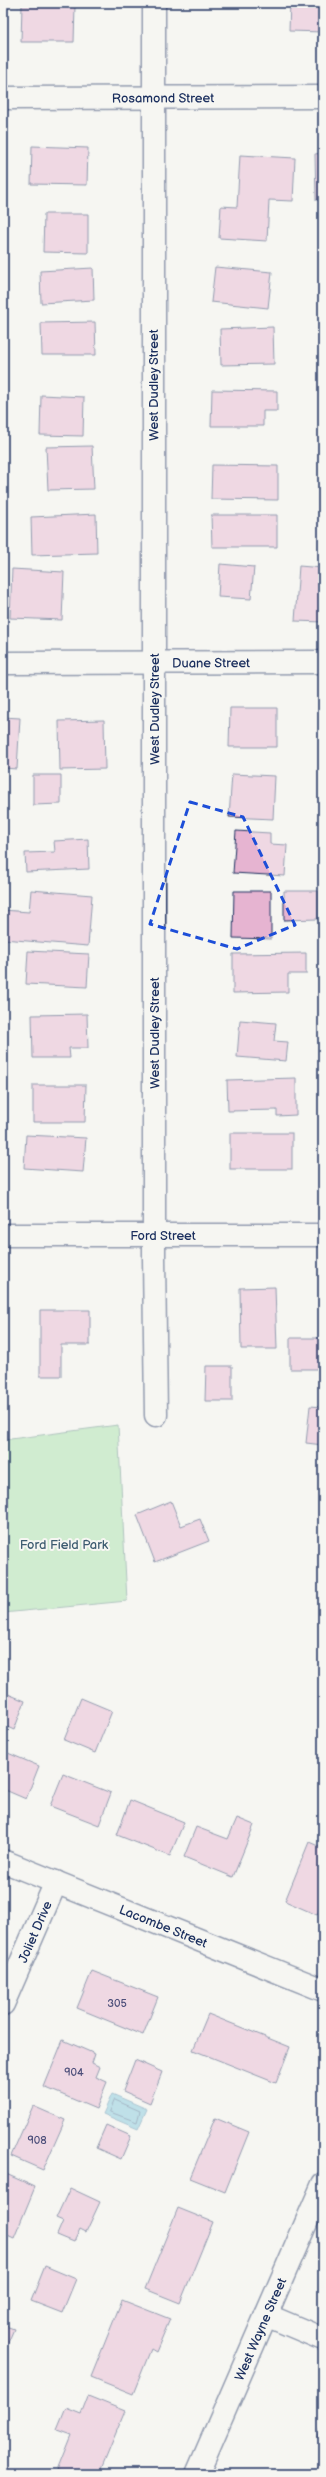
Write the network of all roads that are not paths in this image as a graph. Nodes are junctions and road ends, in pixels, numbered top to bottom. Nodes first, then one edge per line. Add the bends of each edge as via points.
1 (154, 3) edge
2 (3, 98) edge
3 (153, 98) junction
4 (323, 98) edge
5 (154, 662) junction
6 (323, 662) edge
7 (3, 663) edge
8 (154, 1234) junction
9 (3, 1235) edge
10 (323, 1235) edge
11 (156, 1415) dead end
12 (3, 1861) edge
13 (56, 1882) junction
14 (323, 1990) edge
15 (3, 2004) edge
16 (323, 2184) edge
17 (266, 2315) junction
18 (323, 2339) edge
19 (197, 2474) edge

1 - 3 street, West Dudley Street
2 - 3 street, Rosamond Street
3 - 4 street, Rosamond Street
3 - 5 street, West Dudley Street
5 - 6 street, Duane Street
5 - 7 street, Duane Street
5 - 8 street, West Dudley Street
8 - 9 street, Ford Street
8 - 10 street, Ford Street
8 - 11 street, West Dudley Street
12 - 13 street, Lacombe Street
13 - 14 street, Lacombe Street
13 - 15 street, Joliet Drive
16 - 17 street, West Wayne Street
17 - 18 street
17 - 19 street, West Wayne Street

